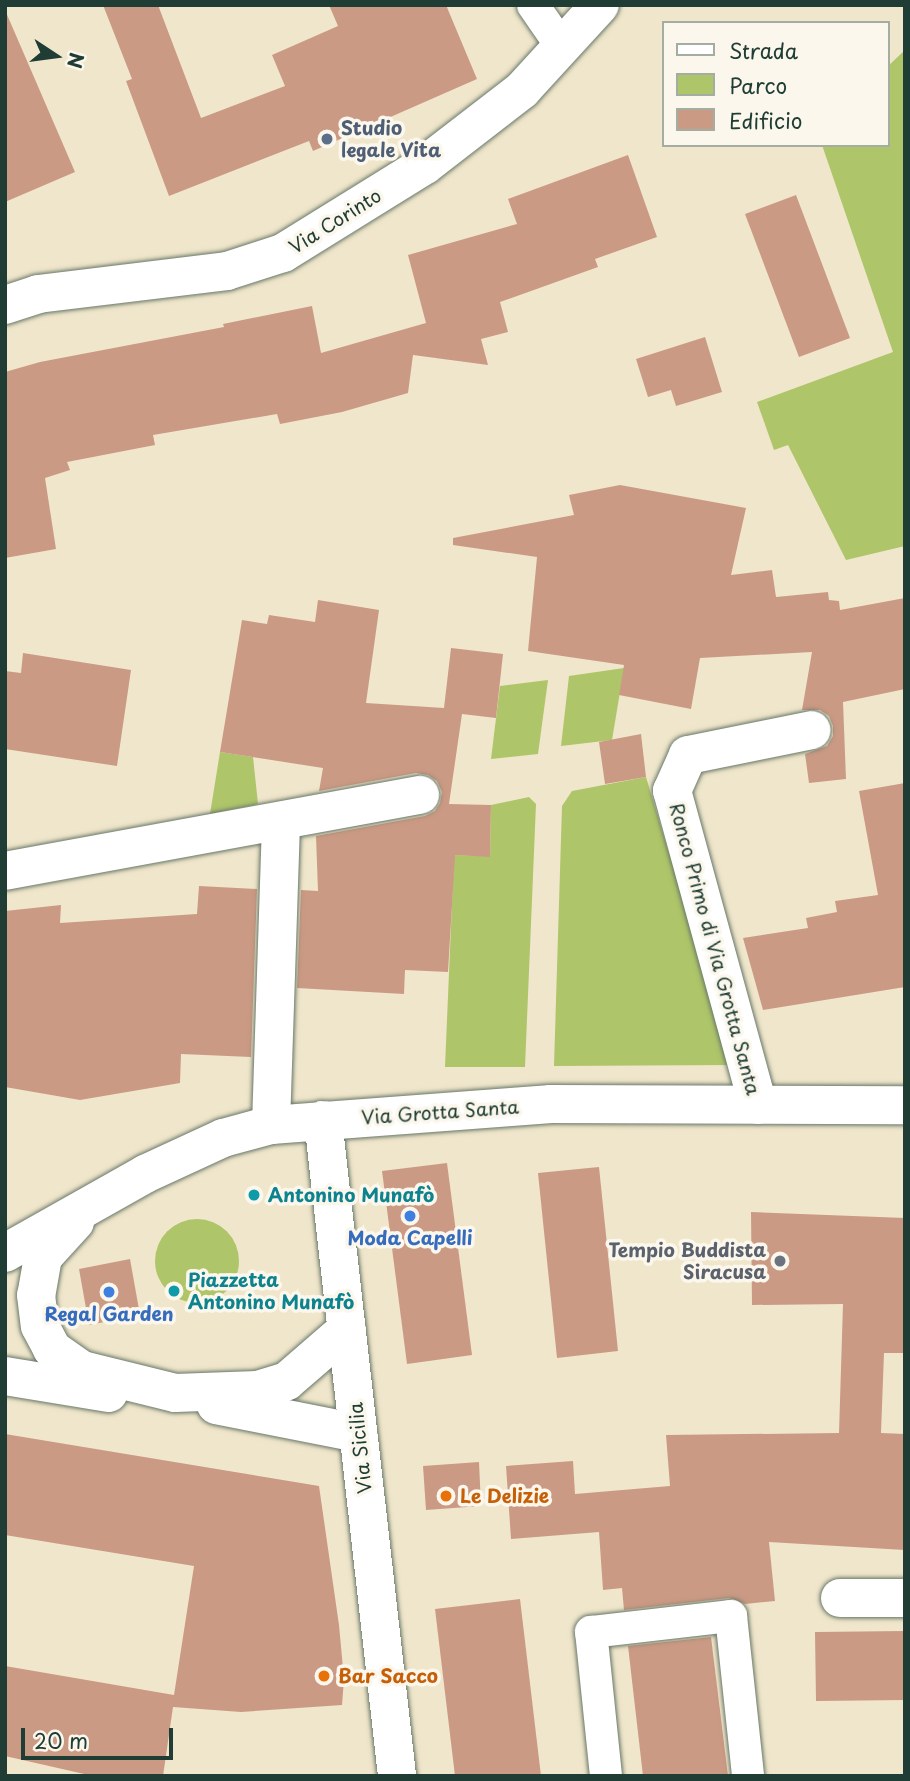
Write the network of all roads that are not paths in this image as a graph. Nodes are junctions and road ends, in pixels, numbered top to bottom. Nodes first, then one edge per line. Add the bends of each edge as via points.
1 (533, 5) edge
2 (600, 5) edge
3 (562, 47) junction
4 (5, 305) edge
5 (812, 730) dead end
6 (419, 795) dead end
7 (281, 822) junction
8 (5, 871) edge
9 (758, 1105) junction
10 (905, 1105) edge
11 (323, 1121) junction
12 (271, 1125) junction
13 (88, 1207) junction
14 (5, 1253) edge
15 (347, 1329) junction
16 (5, 1376) edge
17 (174, 1393) junction
18 (358, 1433) junction
19 (840, 1598) dead end
20 (905, 1598) edge
21 (397, 1776) edge
22 (606, 1776) edge
23 (748, 1776) edge

1 - 3 lane
2 - 3 street, Via Corinto
3 - 4 street, Via Corinto via 522,90 425,165 283,253 227,271 38,294
5 - 9 street, Ronco Primo di Via Grotta Santa via 688,755 672,791
6 - 7 street
7 - 8 street
7 - 12 street
9 - 10 street, Via Grotta Santa
9 - 11 street, Via Grotta Santa via 551,1104
11 - 12 street, Via Grotta Santa
11 - 15 street, Via Sicilia
12 - 13 street, Via Grotta Santa via 223,1138
13 - 14 street, Via Grotta Santa
13 - 17 street via 43,1257 36,1296 40,1326 52,1349 82,1370
15 - 17 street via 287,1381 258,1390
15 - 18 street, Via Sicilia
16 - 17 street via 105,1393
17 - 18 street
18 - 21 street, Via Sicilia
19 - 20 street
22 - 23 lane via 591,1632 731,1616

